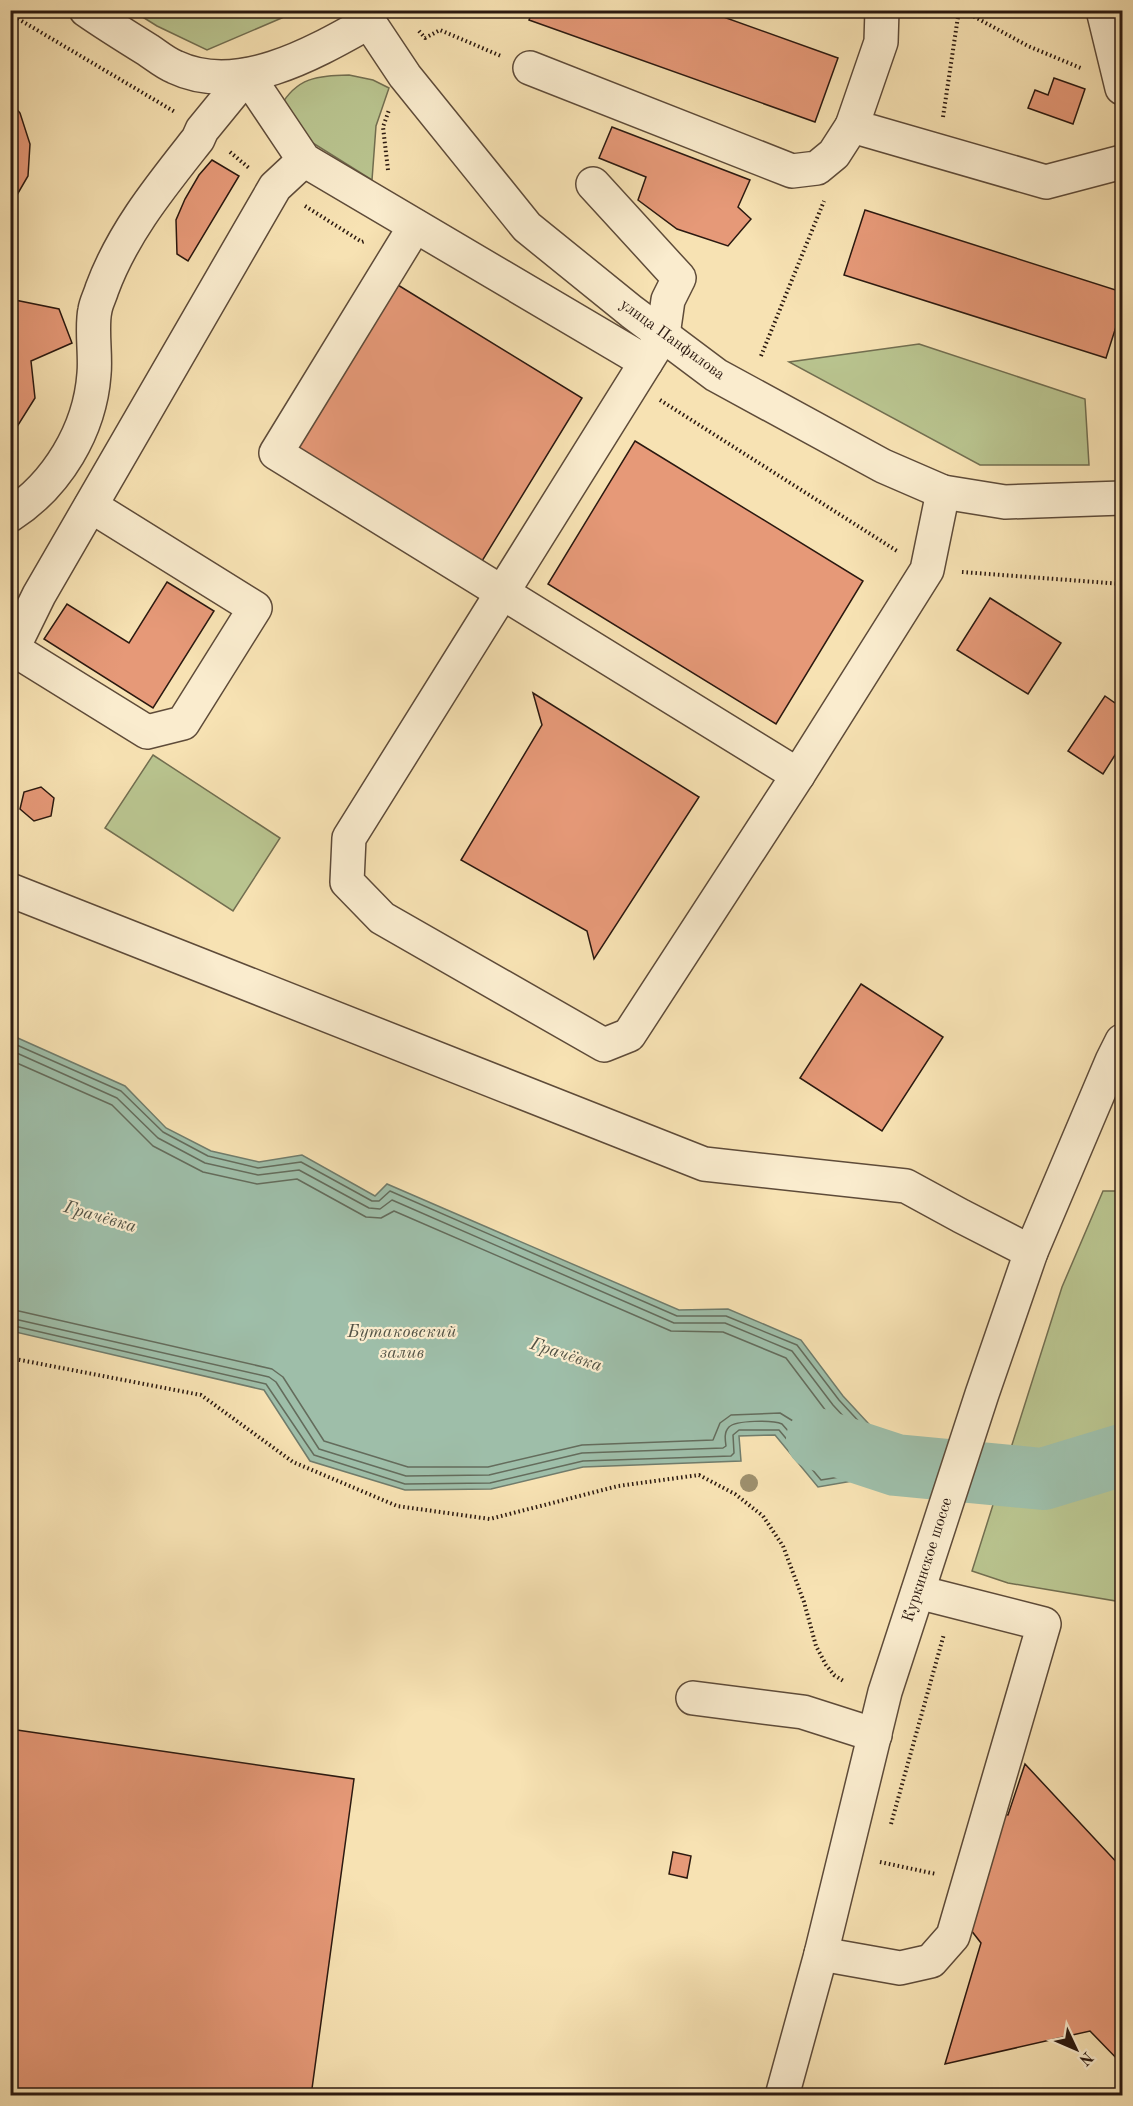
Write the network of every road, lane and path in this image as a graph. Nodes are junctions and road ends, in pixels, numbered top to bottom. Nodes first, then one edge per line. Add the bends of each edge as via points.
1 (86, 10) edge
2 (882, 10) edge
3 (961, 10) edge
4 (1103, 10) edge
5 (10, 14) edge
6 (366, 16) edge
7 (425, 38) dead end
8 (530, 68) joint
9 (247, 75) junction
10 (1122, 87) edge
11 (390, 107) dead end
12 (174, 111) dead end
13 (852, 126) junction
14 (298, 151) junction
15 (938, 151) junction
16 (1122, 162) edge
17 (817, 168) junction
18 (593, 184) dead end
19 (404, 220) junction
20 (663, 335) junction
21 (761, 356) dead end
22 (640, 373) junction
23 (943, 492) junction
24 (1122, 498) edge
25 (91, 506) junction
26 (10, 515) edge
27 (927, 570) junction
28 (1122, 584) edge
29 (502, 593) junction
30 (10, 603) edge
31 (12, 652) edge
32 (798, 775) junction
33 (10, 890) edge
34 (1122, 1041) edge
35 (1031, 1252) junction
36 (10, 1358) edge
37 (918, 1592) junction
38 (845, 1682) dead end
39 (693, 1698) dead end
40 (875, 1735) junction
41 (880, 1862) dead end
42 (917, 1870) dead end
43 (821, 1954) junction
44 (782, 2096) edge

1 - 9 street via 176,68 209,77
2 - 13 street via 881,42
3 - 10 path via 1028,46
3 - 15 path
4 - 10 street
5 - 12 path
6 - 9 street via 340,38 269,70
6 - 20 street, улица Панфилова via 405,76 527,227
7 - 8 path via 440,30
8 - 17 street via 792,171
9 - 14 street
9 - 26 street via 143,210 109,270 94,311 94,375 77,439 53,476
11 - 19 path via 383,127
13 - 15 street
13 - 17 street via 834,154
14 - 19 street
14 - 25 street
14 - 30 street via 258,175
15 - 16 street via 1046,182
17 - 21 path via 824,199
18 - 20 street via 679,278 668,300
19 - 22 street
19 - 29 street via 276,453
20 - 22 street
20 - 23 street, улица Панфилова via 716,375 883,466
22 - 27 path
22 - 29 street
23 - 24 street, улица Панфилова via 1005,502
23 - 27 street
25 - 31 street via 39,595
25 - 31 street via 255,608 183,723 147,732
27 - 28 path
27 - 32 street
29 - 32 street
29 - 32 street via 349,838 347,882 382,918 604,1045 629,1035
33 - 35 street via 704,1164 906,1185
34 - 35 street, Куркинское шоссе
35 - 37 street, Куркинское шоссе
36 - 38 path via 201,1395 293,1462 397,1506 490,1519 618,1486 699,1476 735,1494 762,1516 783,1546 816,1646 834,1675
37 - 40 street, Куркинское шоссе
37 - 43 street via 1044,1624 953,1936 930,1961 900,1968
39 - 40 street via 803,1712
40 - 43 street, Куркинское шоссе
41 - 42 path
43 - 44 street, Куркинское шоссе

